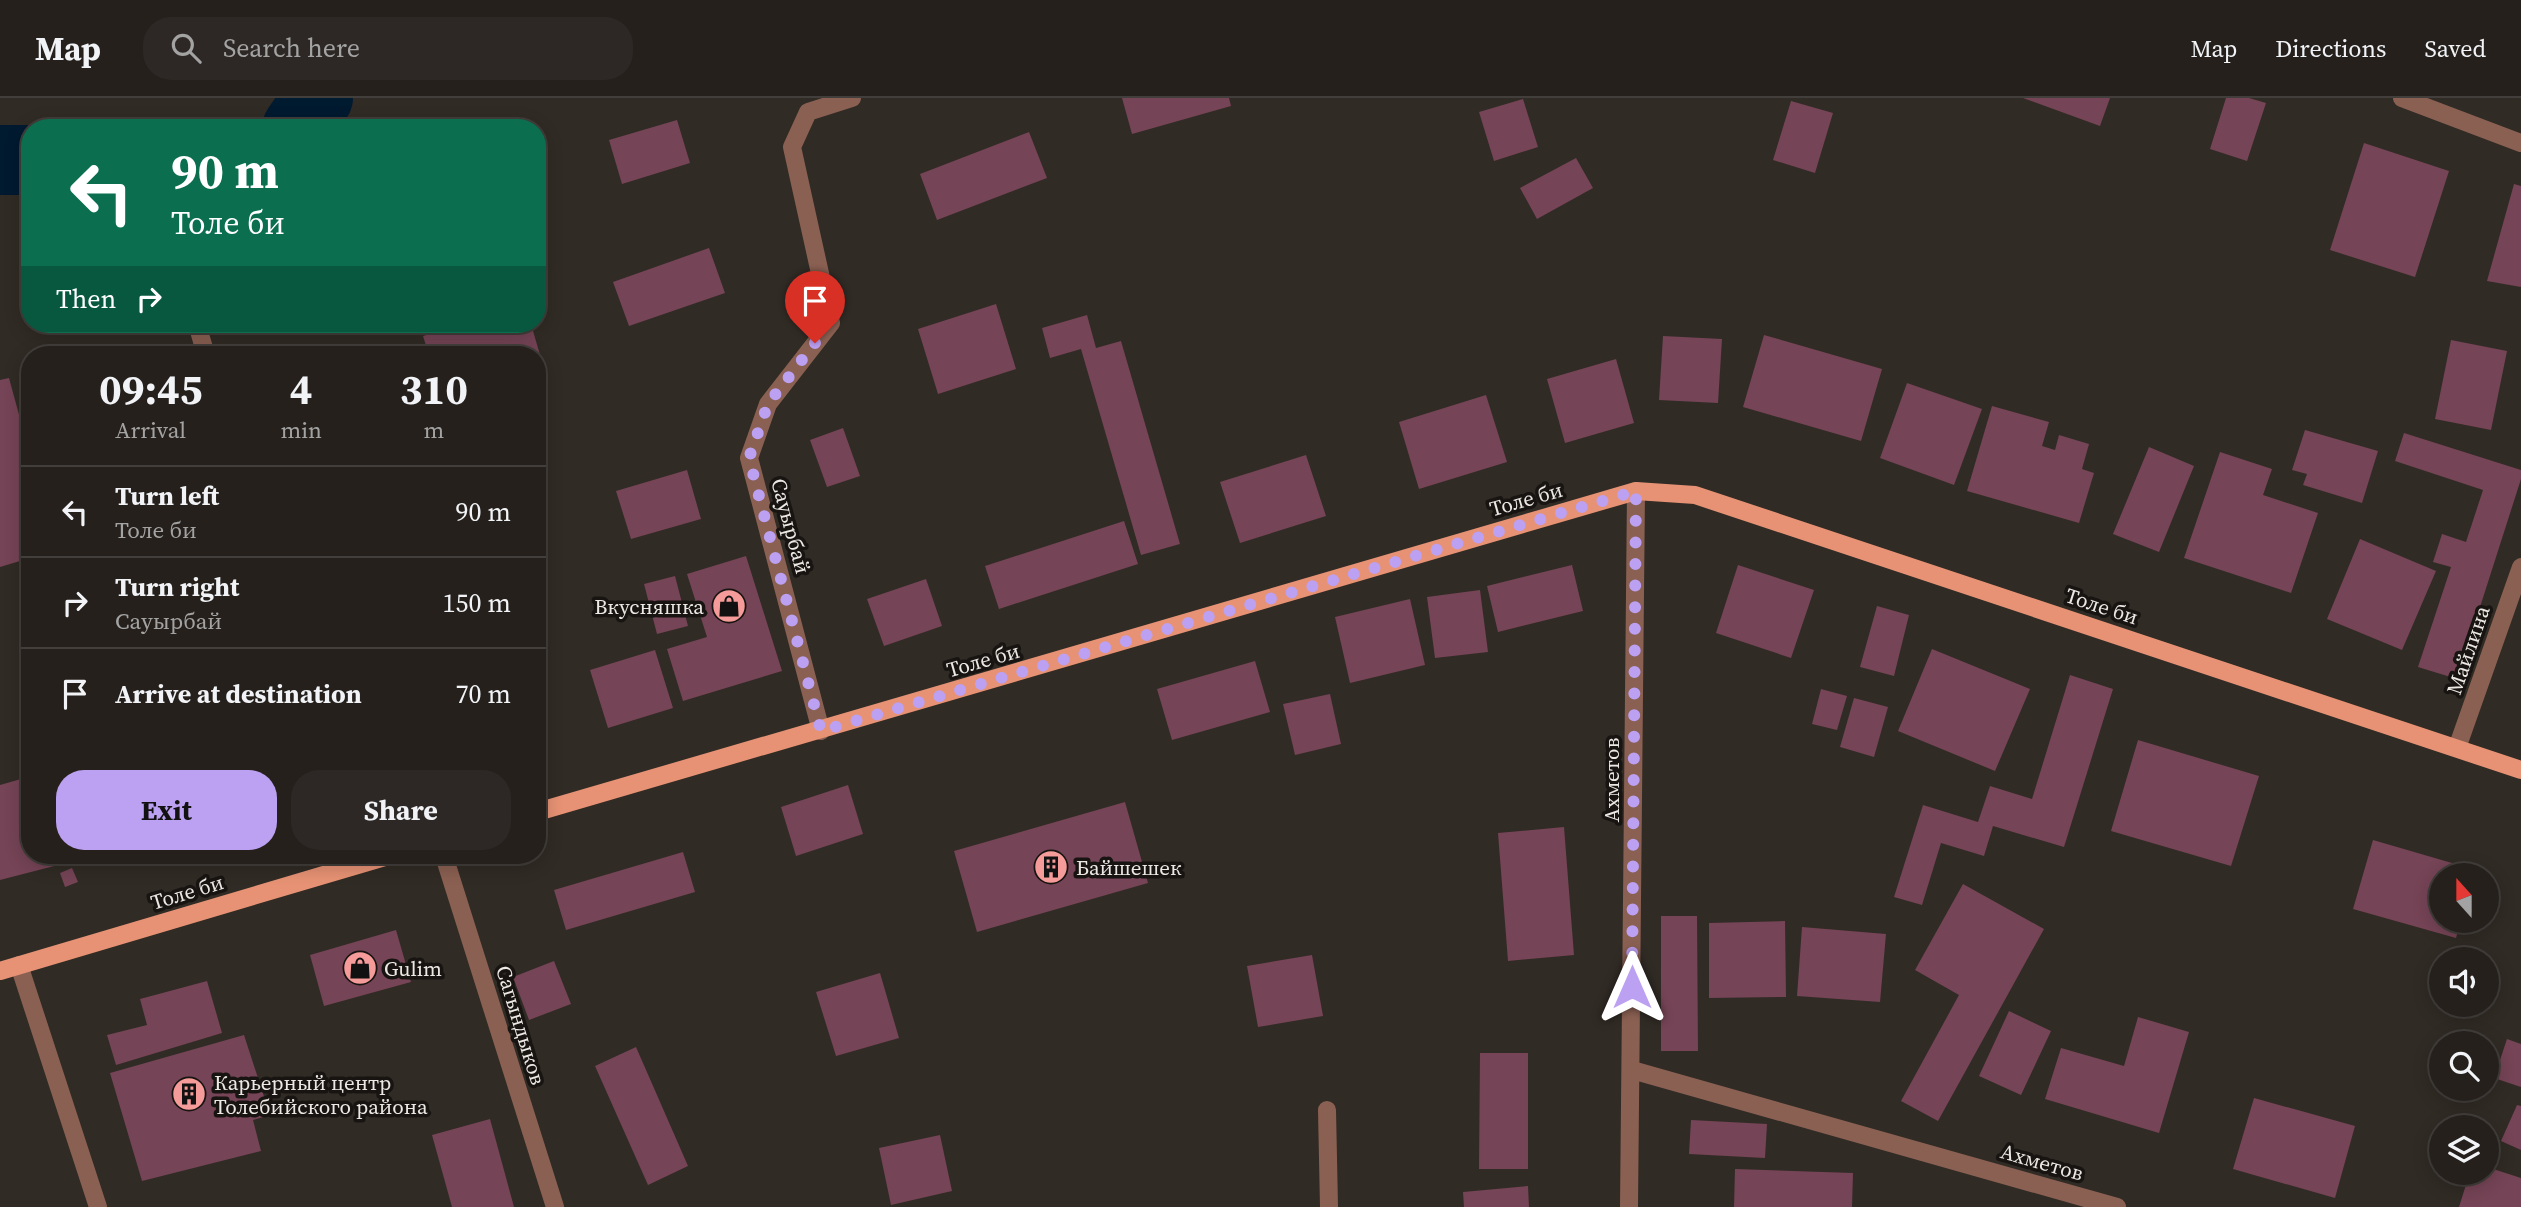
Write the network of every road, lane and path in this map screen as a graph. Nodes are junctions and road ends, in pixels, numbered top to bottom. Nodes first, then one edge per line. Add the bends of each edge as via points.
1 (852, 98) edge
2 (2402, 98) edge
3 (2521, 144) edge
4 (1636, 491) junction
5 (2521, 567) edge
6 (821, 731) junction
7 (2457, 748) junction
8 (2521, 770) edge
9 (546, 809) edge
10 (342, 864) edge
11 (447, 864) edge
12 (19, 965) junction
13 (0, 971) edge
14 (1632, 1070) junction
15 (1327, 1110) dead end
16 (98, 1207) edge
17 (555, 1207) edge
18 (1329, 1207) edge
19 (1629, 1207) edge
20 (2117, 1207) edge

1 - 6 street, Сауырбай via 808,112 792,147 831,323 768,404 749,458
2 - 3 street
4 - 6 main road, Толе би
4 - 7 main road, Толе би via 1695,495
4 - 14 street, Ахметов
5 - 7 street, Майлина
6 - 9 main road, Толе би
7 - 8 main road, Толе би
10 - 12 main road, Толе би
11 - 17 street, Сагындыков
12 - 13 main road, Толе би
12 - 16 street
14 - 19 street, Ахметов
14 - 20 street, Ахметов
15 - 18 street

